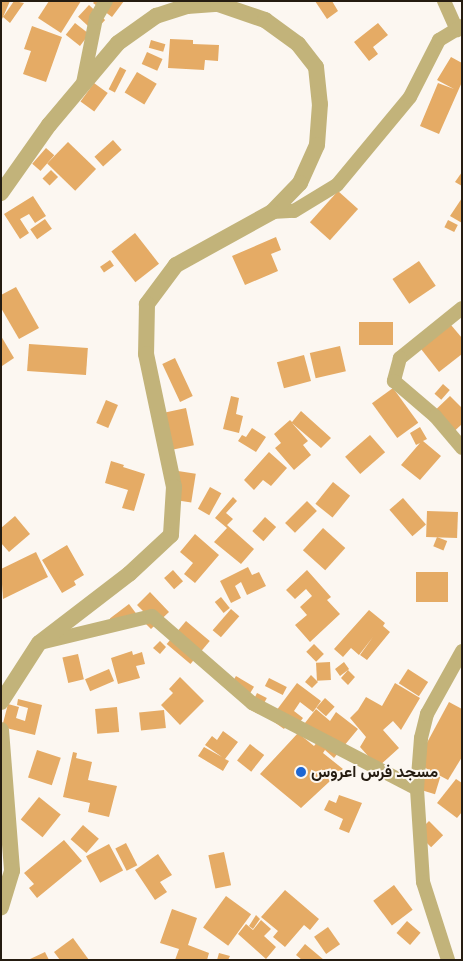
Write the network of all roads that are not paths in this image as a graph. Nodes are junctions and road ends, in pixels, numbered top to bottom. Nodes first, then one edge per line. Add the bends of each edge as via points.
1 (106, 1) edge
2 (444, 1) edge
3 (459, 28) edge
4 (84, 83) junction
5 (1, 193) edge
6 (272, 212) junction
7 (462, 308) edge
8 (462, 448) edge
9 (39, 643) junction
10 (462, 651) edge
11 (1, 702) edge
12 (1, 730) edge
13 (417, 789) junction
14 (1, 908) edge
15 (448, 960) edge

1 - 4 street via 96,18
2 - 3 street
3 - 6 street via 439,40 410,97 337,185 294,211
4 - 5 street via 49,125
4 - 6 street via 118,43 156,16 187,6 218,4 264,20 298,44 316,68 320,104 314,153 300,183
6 - 9 street via 176,266 148,304 146,354 174,487 171,535 129,574
7 - 8 street via 400,358 394,381 435,416
9 - 11 street
9 - 13 street via 152,616 252,703
10 - 13 street via 427,714 421,738
12 - 14 street via 12,871
13 - 15 street via 423,882

